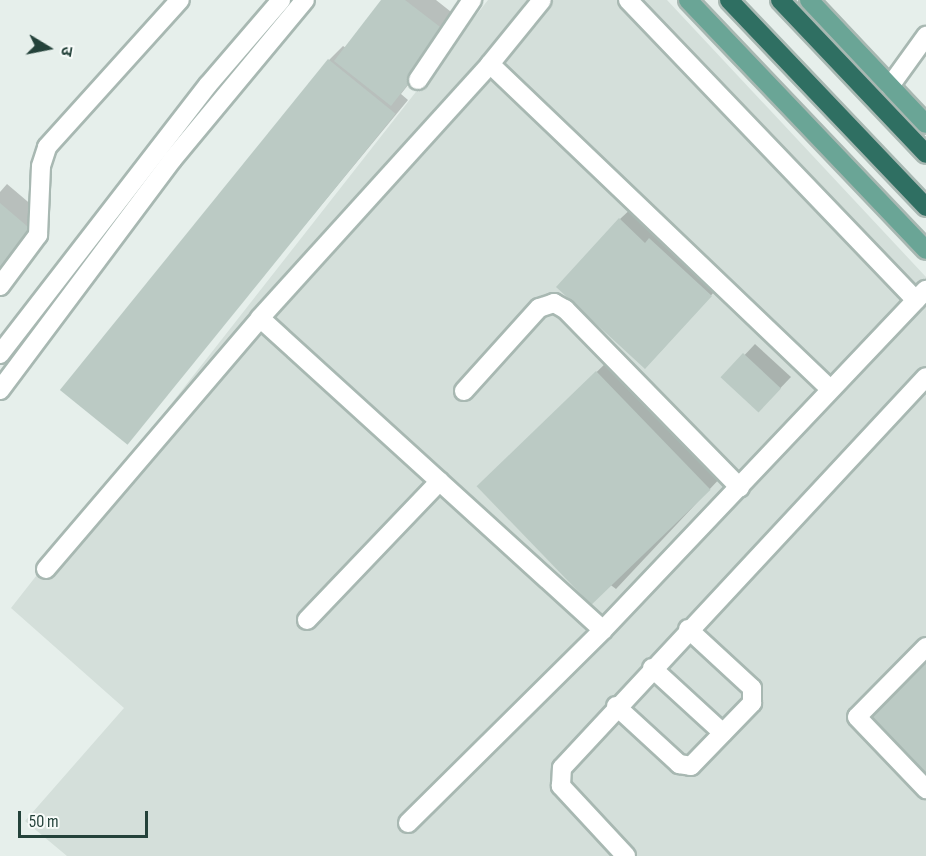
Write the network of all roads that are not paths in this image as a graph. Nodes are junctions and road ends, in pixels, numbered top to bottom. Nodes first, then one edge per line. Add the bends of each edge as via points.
1 (180, 0) edge
2 (281, 0) edge
3 (305, 0) edge
4 (472, 0) edge
5 (542, 0) edge
6 (628, 0) edge
7 (688, 0) edge
8 (729, 0) edge
9 (780, 0) edge
10 (809, 0) edge
11 (926, 36) edge
12 (490, 64) junction
13 (418, 80) dead end
14 (890, 86) junction
15 (926, 124) edge
16 (926, 154) edge
17 (926, 207) edge
18 (926, 250) edge
19 (0, 286) edge
20 (921, 295) edge
21 (260, 318) junction
22 (0, 354) edge
23 (926, 377) edge
24 (830, 389) junction
25 (0, 390) edge
26 (464, 391) dead end
27 (440, 480) junction
28 (740, 488) junction
29 (46, 569) dead end
30 (307, 620) dead end
31 (688, 629) junction
32 (603, 630) junction
33 (926, 646) edge
34 (652, 668) junction
35 (616, 706) junction
36 (723, 733) junction
37 (926, 789) edge
38 (408, 823) dead end
39 (626, 856) edge

1 - 19 street via 47,147 41,166 38,235
2 - 22 street via 208,85
3 - 25 street via 172,160
4 - 13 street
5 - 12 street
6 - 20 street
7 - 18 main road
8 - 17 highway
9 - 16 highway
10 - 14 main road
11 - 14 street
12 - 21 street
12 - 24 street
14 - 15 main road
20 - 24 street
21 - 27 street
21 - 29 street
23 - 31 street
24 - 28 street
26 - 28 street via 539,308 554,303 565,309
27 - 30 street
27 - 32 street
28 - 32 street
31 - 34 street
31 - 36 street via 752,688 752,703
32 - 38 street
33 - 37 street via 857,717
34 - 35 street
34 - 36 street
35 - 36 street via 686,766 691,766
35 - 39 street via 562,768 560,780

